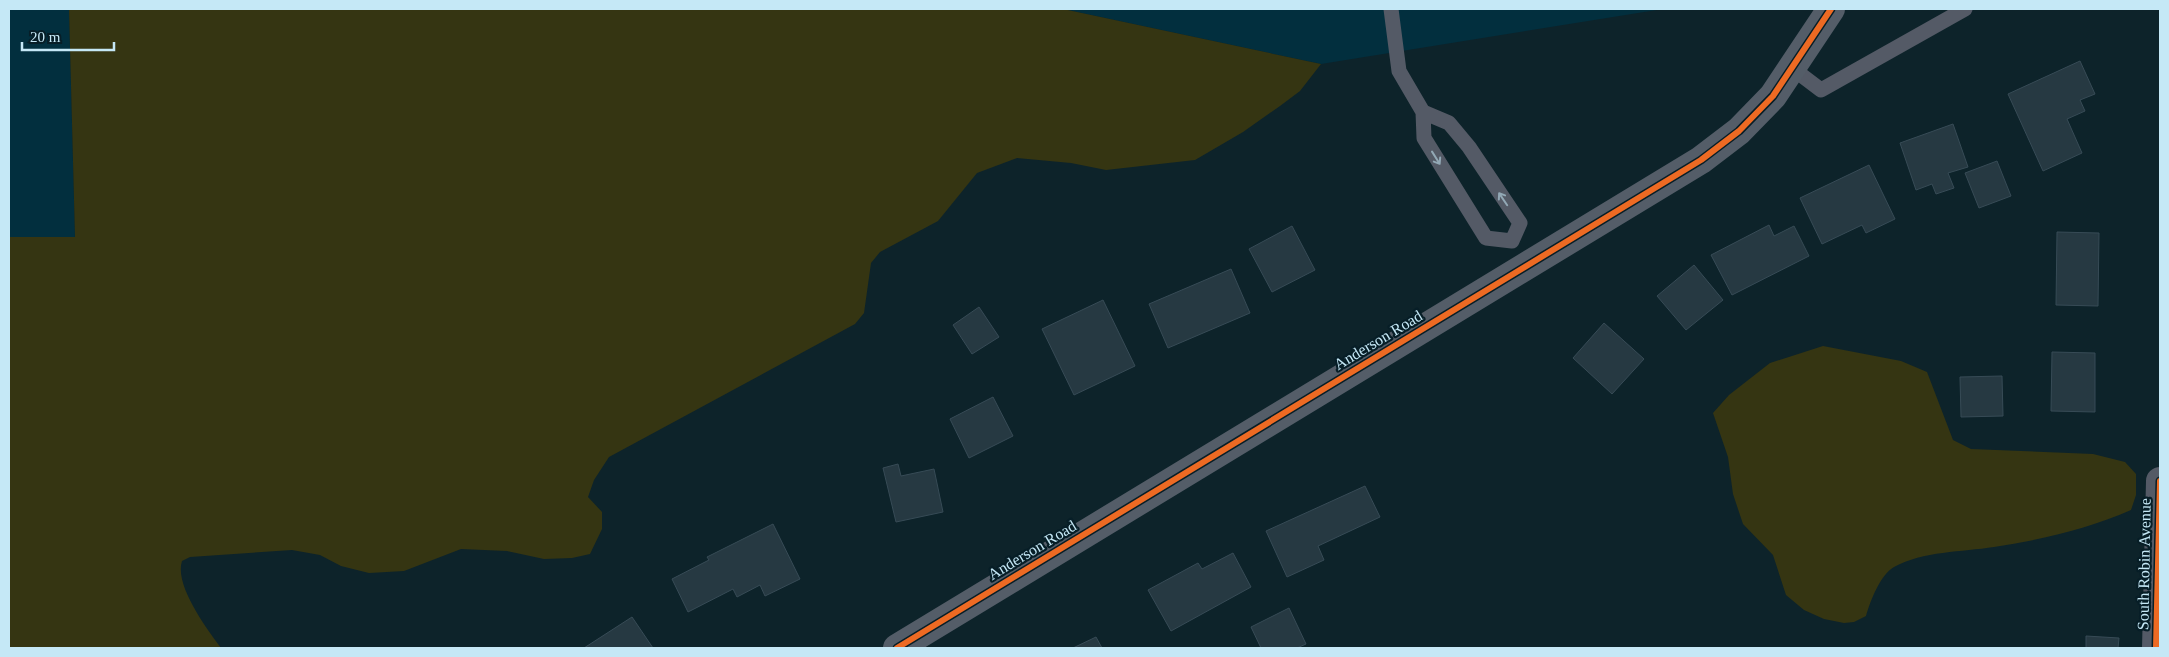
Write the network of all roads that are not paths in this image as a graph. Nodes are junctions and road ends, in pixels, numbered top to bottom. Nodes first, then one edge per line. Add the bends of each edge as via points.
1 (1391, 9) edge
2 (1831, 9) edge
3 (1965, 9) edge
4 (1792, 68) junction
5 (1423, 112) junction
6 (1512, 241) junction
7 (1526, 266) junction
8 (2160, 481) edge
9 (897, 648) edge
10 (2156, 648) edge

1 - 5 lane via 1399,71
2 - 4 street, Anderson Road
3 - 4 lane via 1821,90
4 - 7 street, Anderson Road via 1772,96 1739,131 1700,160
5 -> 6 lane via 1424,138 1486,238
6 -> 5 lane via 1520,223 1469,147 1449,122
6 - 7 lane
7 - 9 street, Anderson Road
8 - 10 street, South Robin Avenue

